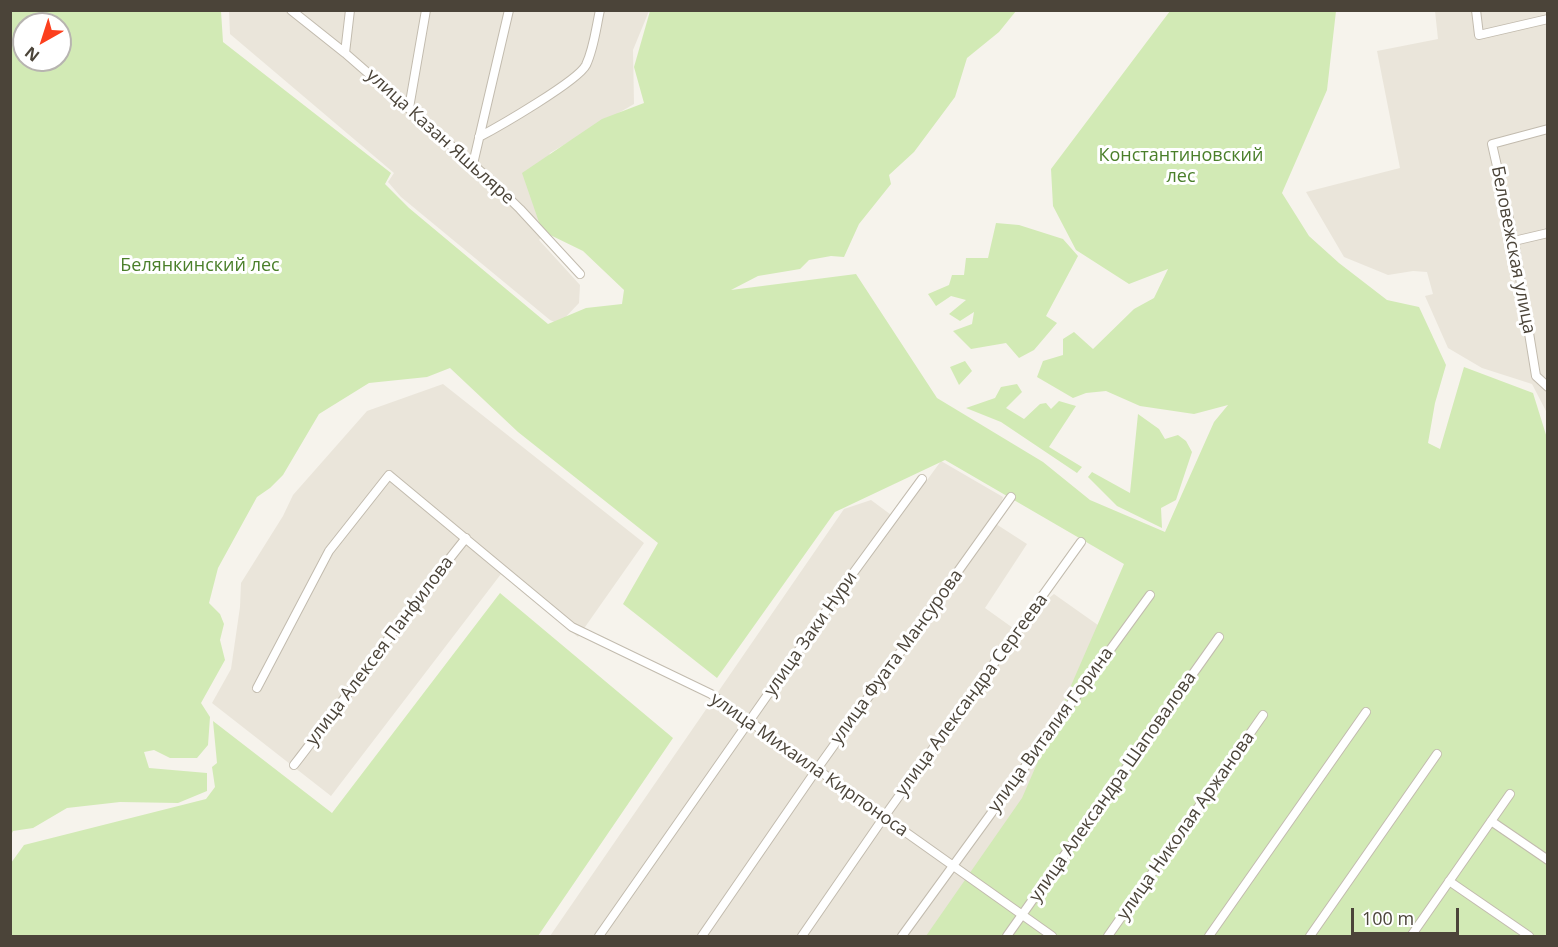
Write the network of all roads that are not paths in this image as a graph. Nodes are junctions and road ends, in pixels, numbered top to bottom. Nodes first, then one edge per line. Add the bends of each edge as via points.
1 (291, 10) edge
2 (350, 10) edge
3 (426, 10) edge
4 (509, 10) edge
5 (600, 10) edge
6 (1476, 10) edge
7 (1548, 19) edge
8 (345, 53) junction
9 (409, 108) junction
10 (1548, 129) edge
11 (479, 137) junction
12 (473, 164) junction
13 (1548, 233) edge
14 (1514, 241) junction
15 (580, 274) dead end
16 (1548, 387) edge
17 (922, 479) dead end
18 (1011, 497) dead end
19 (466, 538) junction
20 (1081, 542) dead end
21 (1150, 595) dead end
22 (1219, 637) dead end
23 (257, 688) dead end
24 (1366, 712) dead end
25 (1263, 714) dead end
26 (750, 721) junction
27 (1437, 754) dead end
28 (294, 765) dead end
29 (817, 769) junction
30 (1510, 794) dead end
31 (885, 817) junction
32 (1491, 821) junction
33 (1548, 860) edge
34 (951, 865) junction
35 (1449, 881) junction
36 (1022, 915) junction
37 (599, 936) edge
38 (702, 936) edge
39 (802, 936) edge
40 (902, 936) edge
41 (1006, 936) edge
42 (1052, 936) edge
43 (1108, 936) edge
44 (1209, 936) edge
45 (1310, 936) edge
46 (1411, 936) edge
47 (1529, 936) edge

1 - 8 street, улица Казан Яшьляре
2 - 8 street
3 - 9 street
4 - 11 street
5 - 11 street, улица Казан Яшьляре via 585,67 549,95
6 - 7 street via 1479,35
8 - 9 street, улица Казан Яшьляре
9 - 12 street, улица Казан Яшьляре
10 - 14 street, Беловежская улица via 1492,144
11 - 12 street
12 - 15 street, улица Казан Яшьляре
13 - 14 street
14 - 16 street, Беловежская улица via 1536,376
17 - 26 street, улица Заки Нури
18 - 29 street, улица Фуата Мансурова
19 - 23 street, улица Михаила Кирпоноса via 389,475 329,551
19 - 26 street, улица Михаила Кирпоноса via 572,627 711,694
19 - 28 street, улица Алексея Панфилова
20 - 31 street, улица Александра Сергеева
21 - 34 street, улица Виталия Горина
22 - 36 street, улица Александра Шаповалова
24 - 44 street
25 - 43 street, улица Николая Аржанова
26 - 29 street, улица Михаила Кирпоноса
26 - 37 street, улица Заки Нури
27 - 45 street
29 - 31 street, улица Михаила Кирпоноса
29 - 38 street, улица Фуата Мансурова
30 - 32 street
31 - 34 street, улица Михаила Кирпоноса
31 - 39 street, улица Александра Сергеева
32 - 33 street
32 - 35 street
34 - 36 street, улица Михаила Кирпоноса
34 - 40 street, улица Виталия Горина
35 - 46 street
35 - 47 street
36 - 41 street, улица Александра Шаповалова
36 - 42 street, улица Михаила Кирпоноса

